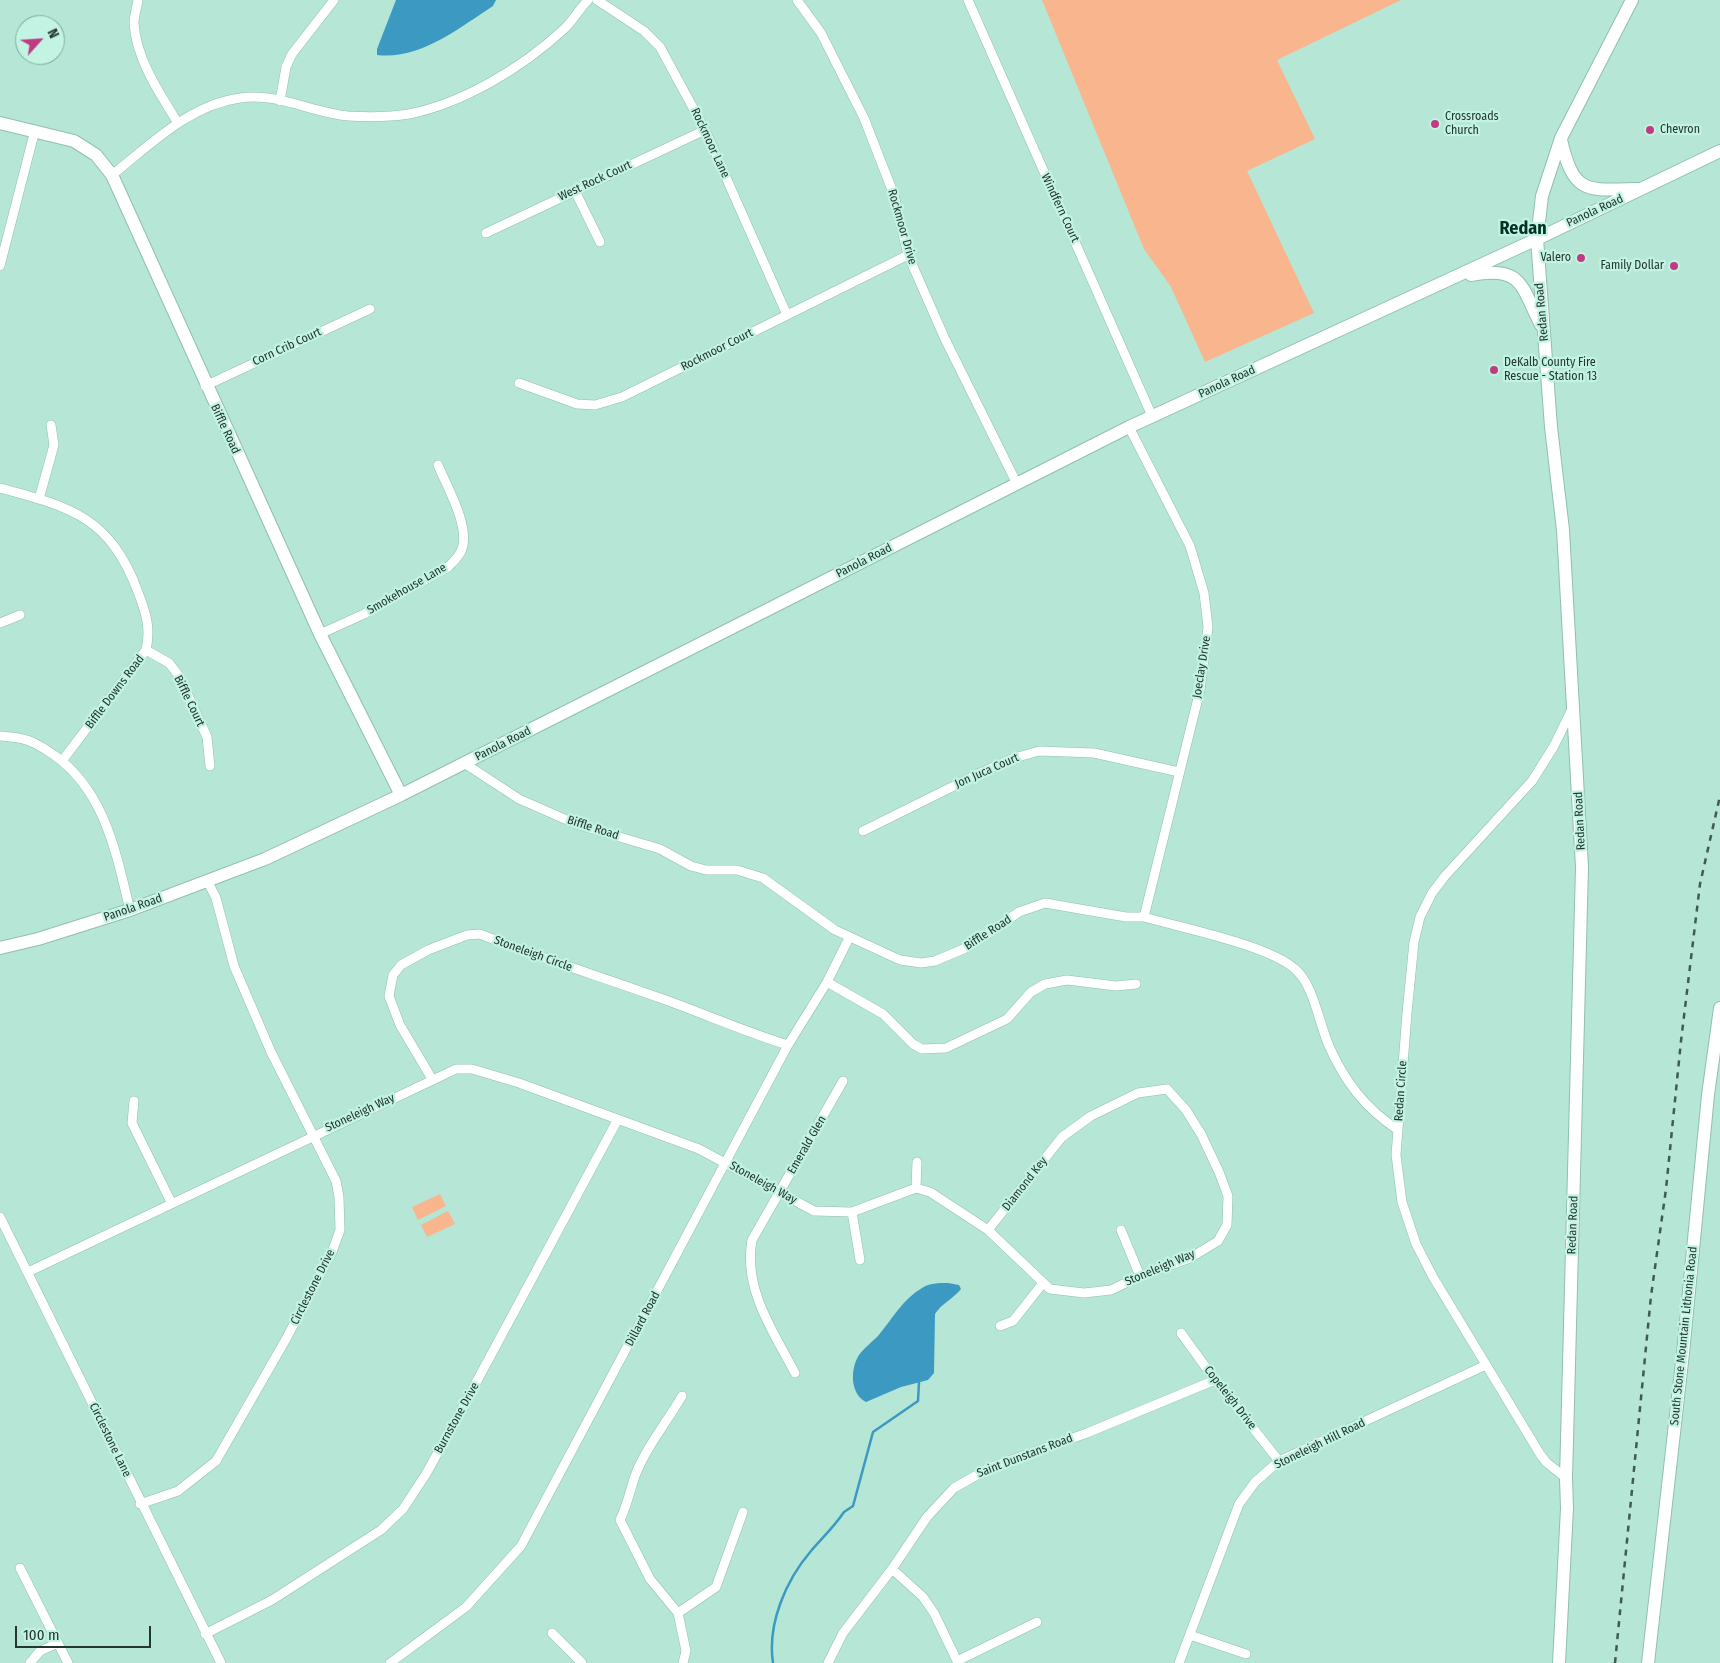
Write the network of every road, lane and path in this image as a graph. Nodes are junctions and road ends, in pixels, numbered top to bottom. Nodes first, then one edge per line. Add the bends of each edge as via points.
1 (138, 0) edge
2 (334, 0) edge
3 (588, 0) edge
4 (597, 0) edge
5 (797, 0) edge
6 (968, 0) edge
7 (1632, 0) edge
8 (280, 101) junction
9 (0, 123) edge
10 (178, 123) junction
11 (35, 130) junction
12 (705, 130) junction
13 (1561, 138) junction
14 (1720, 151) edge
15 (112, 176) junction
16 (1643, 188) junction
17 (575, 191) junction
18 (486, 233) dead end
19 (1537, 239) junction
20 (600, 242) dead end
21 (908, 255) junction
22 (0, 266) edge
23 (1447, 280) junction
24 (370, 309) dead end
25 (788, 315) junction
26 (1544, 331) junction
27 (519, 384) dead end
28 (205, 386) junction
29 (1152, 416) junction
30 (51, 425) dead end
31 (1129, 427) junction
32 (438, 465) dead end
33 (1017, 484) junction
34 (0, 488) edge
35 (39, 499) junction
36 (20, 615) dead end
37 (0, 623) edge
38 (320, 634) junction
39 (146, 650) junction
40 (1572, 709) junction
41 (0, 736) edge
42 (62, 761) junction
43 (464, 763) junction
44 (210, 766) dead end
45 (1179, 772) junction
46 (401, 795) junction
47 (863, 831) dead end
48 (208, 882) junction
49 (130, 910) junction
50 (1144, 917) junction
51 (849, 938) junction
52 (0, 948) edge
53 (827, 982) junction
54 (1136, 984) dead end
55 (1720, 1008) edge
56 (788, 1045) junction
57 (432, 1079) junction
58 (843, 1081) dead end
59 (134, 1102) dead end
60 (618, 1119) junction
61 (1398, 1130) junction
62 (314, 1135) junction
63 (1062, 1137) joint
64 (917, 1162) dead end
65 (727, 1163) junction
66 (916, 1188) junction
67 (780, 1191) junction
68 (171, 1202) junction
69 (852, 1212) junction
70 (0, 1217) edge
71 (988, 1230) junction
72 (1121, 1230) dead end
73 (860, 1260) dead end
74 (28, 1272) junction
75 (1140, 1276) junction
76 (1043, 1283) junction
77 (1000, 1326) dead end
78 (1181, 1333) dead end
79 (1486, 1365) junction
80 (794, 1373) dead end
81 (1215, 1380) junction
82 (682, 1396) dead end
83 (1280, 1461) junction
84 (1566, 1478) junction
85 (140, 1504) junction
86 (743, 1512) dead end
87 (20, 1568) dead end
88 (892, 1569) junction
89 (678, 1613) junction
90 (1038, 1622) dead end
91 (552, 1633) dead end
92 (205, 1634) junction
93 (1190, 1635) junction
94 (58, 1643) junction
95 (1246, 1654) dead end
96 (957, 1662) edge
97 (30, 1663) edge
98 (68, 1663) edge
99 (221, 1663) edge
100 (390, 1663) edge
101 (582, 1663) edge
102 (683, 1663) edge
103 (828, 1663) edge
104 (1179, 1663) edge
105 (1559, 1663) edge
106 (1648, 1663) edge

1 - 10 street via 134,23 140,50 156,87
2 - 8 street via 292,54 286,67
3 - 8 street via 566,27 514,68 436,106 408,114 347,116
4 - 12 street, Rockmoor Lane via 644,31 660,47
5 - 21 street, Rockmoor Drive via 821,33 864,118 894,195
6 - 29 street, Windfern Court
7 - 13 main road, Redan Road
8 - 10 street via 264,97 239,98 208,107
9 - 11 main road, Biffle Road
10 - 15 street
11 - 15 main road, Biffle Road via 74,141 96,154
11 - 22 street
12 - 17 street, West Rock Court
12 - 25 street, Rockmoor Lane
13 - 16 main road via 1572,177 1584,186
13 - 19 main road, Redan Road via 1542,196
14 - 16 main road, Panola Road
15 - 28 main road, Biffle Road
16 - 19 main road, Panola Road
17 - 18 street, West Rock Court
17 - 20 street
19 - 23 main road, Panola Road
19 - 26 main road, Redan Road
21 - 25 street, Rockmoor Court
21 - 33 street, Rockmoor Drive via 945,339
23 - 26 main road via 1485,272 1509,273 1518,280
23 - 29 main road, Panola Road
24 - 28 street, Corn Crib Court
25 - 27 street, Rockmoor Court via 622,397 595,405 577,404
26 - 40 main road, Redan Road via 1562,530
28 - 38 main road, Biffle Road
29 - 31 main road, Panola Road
30 - 35 street via 54,445
31 - 33 main road, Panola Road
31 - 45 street, Joeclay Drive via 1190,546 1204,594 1208,627 1206,656
32 - 38 street, Smokehouse Lane via 464,527 463,548 457,558 448,567 380,605
33 - 43 main road, Panola Road
34 - 35 street, Biffle Downs Road
35 - 39 street, Biffle Downs Road via 71,510 96,525 118,550 148,618 150,635
36 - 37 street
38 - 46 main road, Biffle Road
39 - 42 street, Biffle Downs Road
39 - 44 street, Biffle Court via 169,664 179,676 207,736
40 - 61 street, Redan Circle via 1532,782 1445,876 1420,917 1414,942
40 - 84 main road, Redan Road via 1582,886
41 - 42 street via 24,739
42 - 49 street via 86,786 108,825
43 - 46 main road, Panola Road
43 - 51 street, Biffle Road via 518,799 576,824 660,849 691,866 706,870 737,870 763,878
45 - 47 street, Jon Juca Court via 1094,753 1039,751 1004,762
45 - 50 street, Joeclay Drive
46 - 48 main road, Panola Road
48 - 49 main road, Panola Road
48 - 62 street, Circlestone Drive via 216,898 234,966 271,1052
49 - 52 main road, Panola Road
50 - 51 street, Biffle Road via 1126,917 1045,903 1019,912 968,947 935,961 921,963 900,960
50 - 61 street, Biffle Road via 1262,951 1297,970 1312,996 1329,1046 1358,1096
51 - 53 street, Dillard Road
53 - 54 street via 883,1014 922,1049 946,1048 1007,1019 1031,992 1045,984 1067,980 1116,986
53 - 56 street, Dillard Road
55 - 106 main road, South Stone Mountain Lithonia Road
56 - 57 street, Stoneleigh Circle via 748,1034 665,1000 480,934 466,935 401,964 394,975 389,996 400,1025
56 - 65 street, Dillard Road
57 - 60 street, Stoneleigh Way via 456,1069 472,1069
57 - 62 street, Stoneleigh Way
58 - 67 street, Emerald Glen
59 - 68 street via 132,1123
60 - 65 street, Stoneleigh Way via 699,1149
60 - 92 street, Burnstone Drive via 457,1418 403,1509 381,1530 272,1600
61 - 79 street, Redan Circle via 1398,1183 1416,1244
62 - 68 street, Stoneleigh Way
62 - 85 street, Circlestone Drive via 336,1181 339,1197 340,1230 332,1252 216,1461 178,1491
63 - 71 street, Diamond Key
63 - 75 street, Stoneleigh Way via 1091,1116 1138,1093 1167,1089 1201,1134 1228,1196 1228,1225 1218,1240 1190,1258
64 - 66 street
65 - 67 street, Stoneleigh Way
65 - 100 street, Dillard Road via 520,1546 466,1607
66 - 69 street, Stoneleigh Way
66 - 71 street, Stoneleigh Way via 930,1192
67 - 69 street, Stoneleigh Way via 814,1211
67 - 80 street, Emerald Glen via 752,1240 749,1264 763,1312
68 - 74 street, Stoneleigh Way
69 - 73 street
70 - 74 street, Circlestone Lane
71 - 76 street, Stoneleigh Way
72 - 75 street
74 - 85 street, Circlestone Lane
75 - 76 street, Stoneleigh Way via 1111,1290 1084,1294 1050,1289
76 - 77 street via 1013,1321
78 - 81 street, Copeleigh Drive
79 - 83 street, Stoneleigh Hill Road
79 - 84 street, Redan Circle via 1540,1454
81 - 83 street, Copeleigh Drive
81 - 88 street, Saint Dunstans Road via 965,1480 927,1516
82 - 89 street via 635,1476 630,1500 620,1520 650,1579
83 - 93 street, Stoneleigh Hill Road via 1255,1482 1239,1504
84 - 105 main road, Redan Road
85 - 92 street, Circlestone Lane
86 - 89 street via 716,1587
87 - 94 street
88 - 96 street via 934,1613
88 - 103 street, Saint Dunstans Road via 843,1633
89 - 102 street via 686,1650
90 - 96 street
91 - 101 street
92 - 99 street, Circlestone Lane
93 - 95 street
93 - 104 street, Stoneleigh Hill Road
94 - 97 street via 40,1651
94 - 98 street

